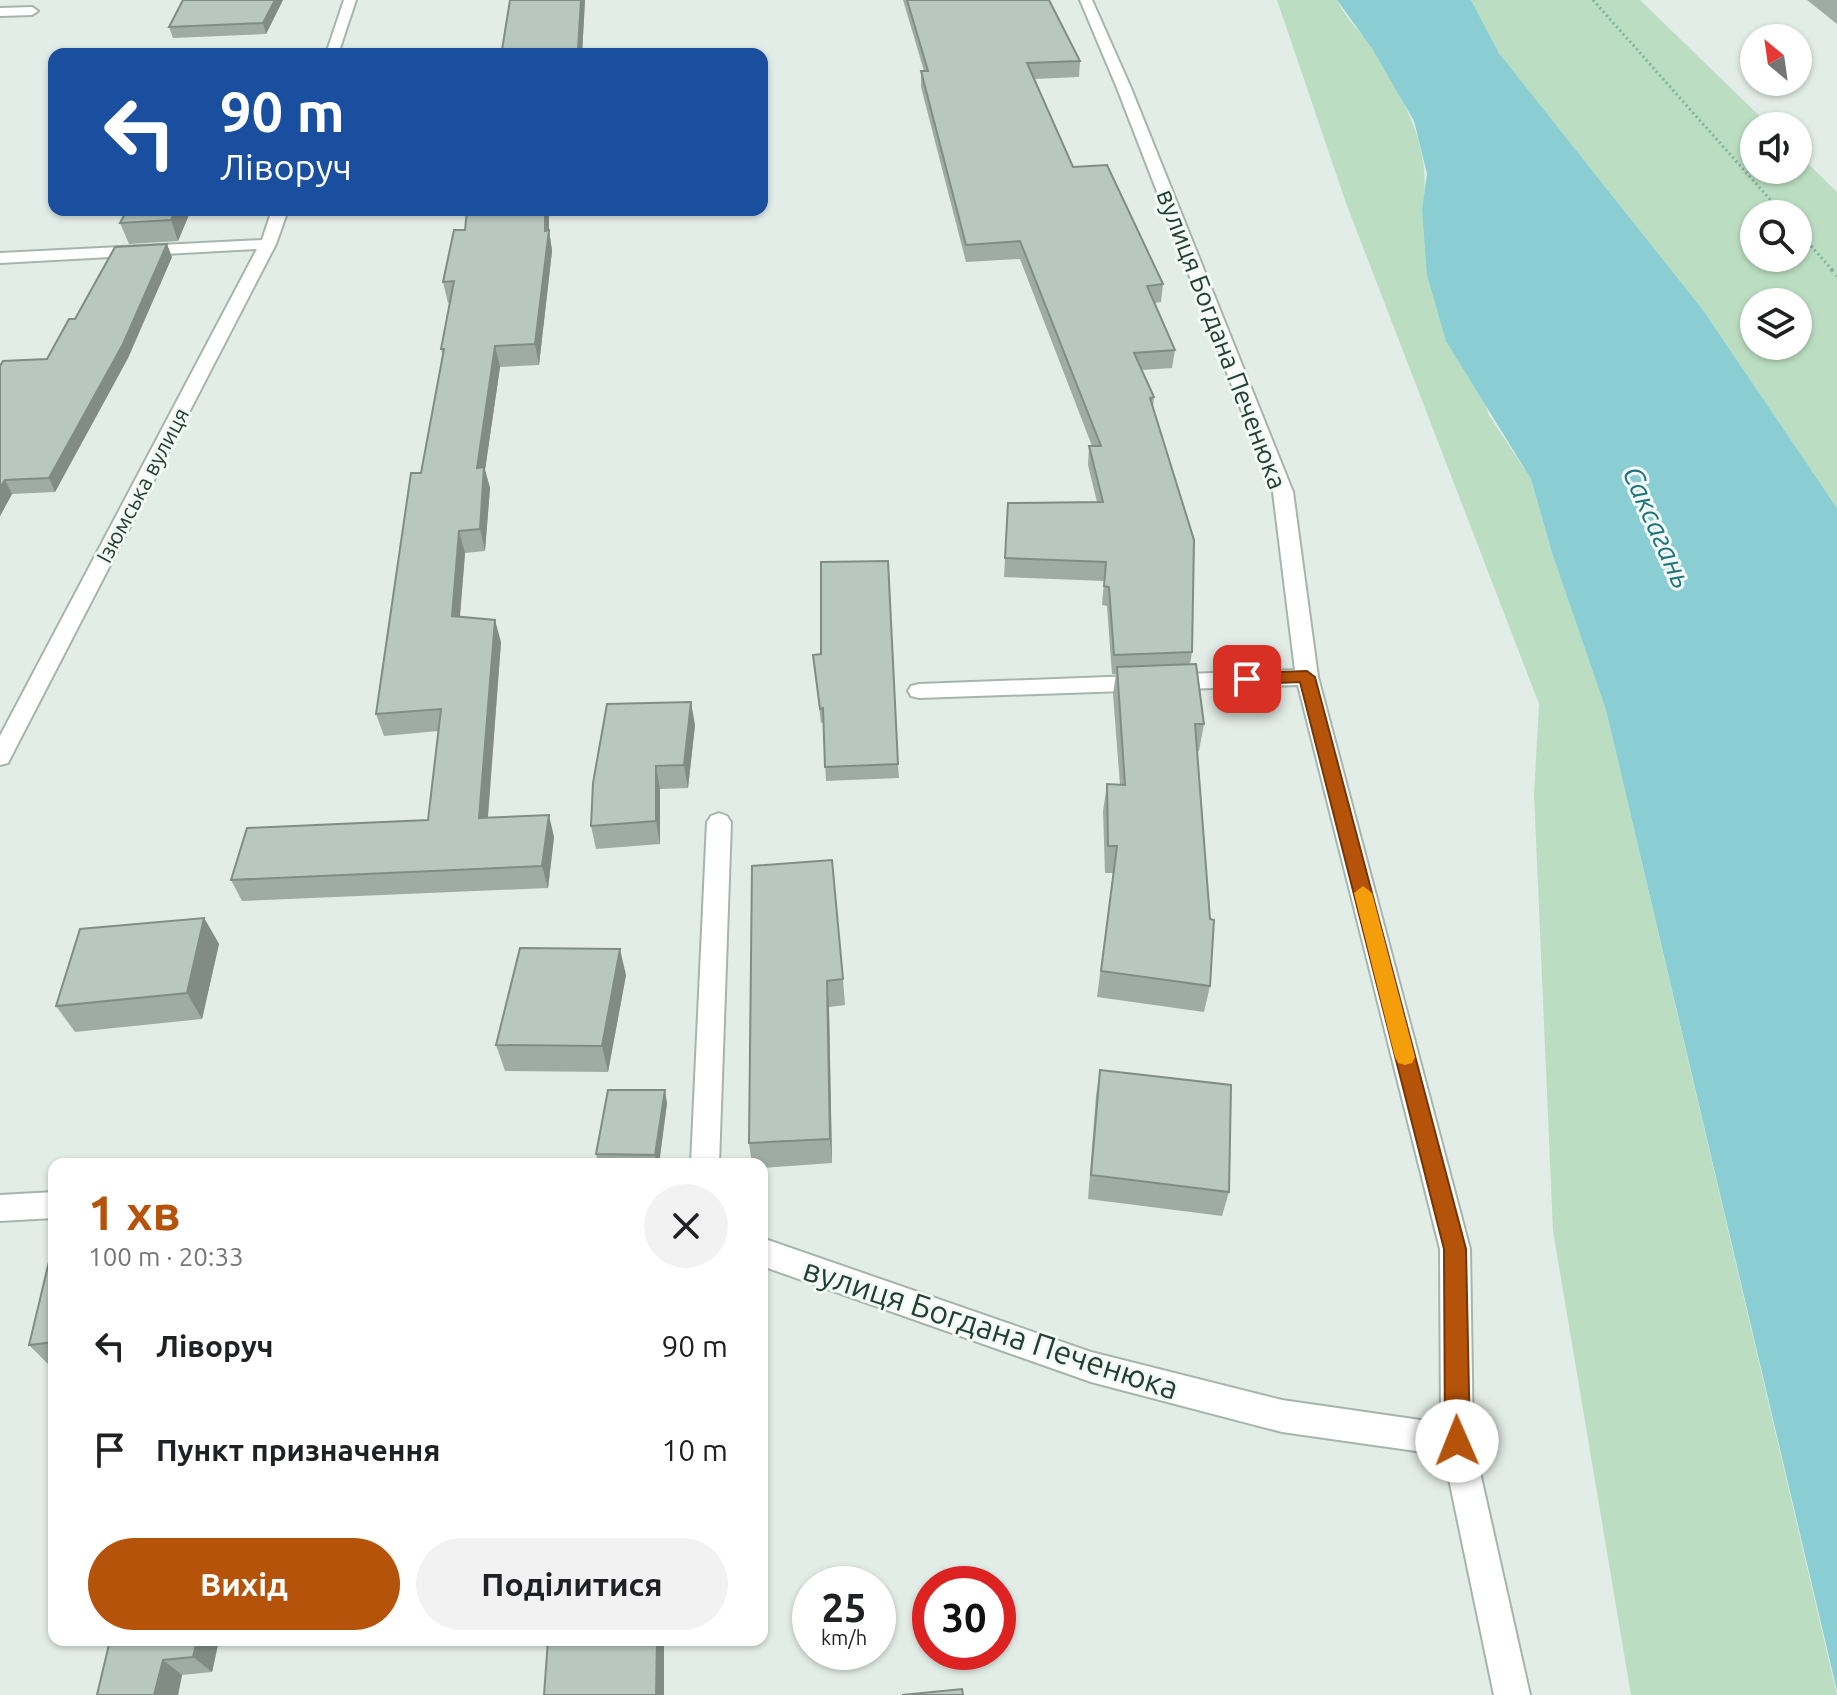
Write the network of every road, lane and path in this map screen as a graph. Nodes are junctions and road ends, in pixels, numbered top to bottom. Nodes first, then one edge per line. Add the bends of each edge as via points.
1 (350, 0) edge
2 (1086, 0) edge
3 (1593, 0) edge
4 (32, 11) dead end
5 (0, 12) edge
6 (334, 48) edge
7 (1771, 200) edge
8 (278, 216) edge
9 (268, 244) junction
10 (1812, 247) edge
11 (0, 258) edge
12 (1837, 276) edge
13 (1307, 677) junction
14 (919, 691) dead end
15 (0, 757) edge
16 (719, 822) dead end
17 (705, 1158) edge
18 (48, 1205) edge
19 (0, 1208) edge
20 (768, 1254) edge
21 (1457, 1441) junction
22 (1512, 1695) edge

1 - 6 street
2 - 13 street, вулиця Богдана Печенюка via 1283,492
3 - 7 path
4 - 5 street
8 - 9 street, Ізюмська вулиця
9 - 11 street
9 - 15 street, Ізюмська вулиця
10 - 12 path
13 - 14 street
13 - 21 street, вулиця Богдана Печенюка via 1455,1249
16 - 17 street
18 - 19 street
20 - 21 street, вулиця Богдана Печенюка via 1091,1367 1282,1416
21 - 22 street, вулиця Богдана Печенюка

